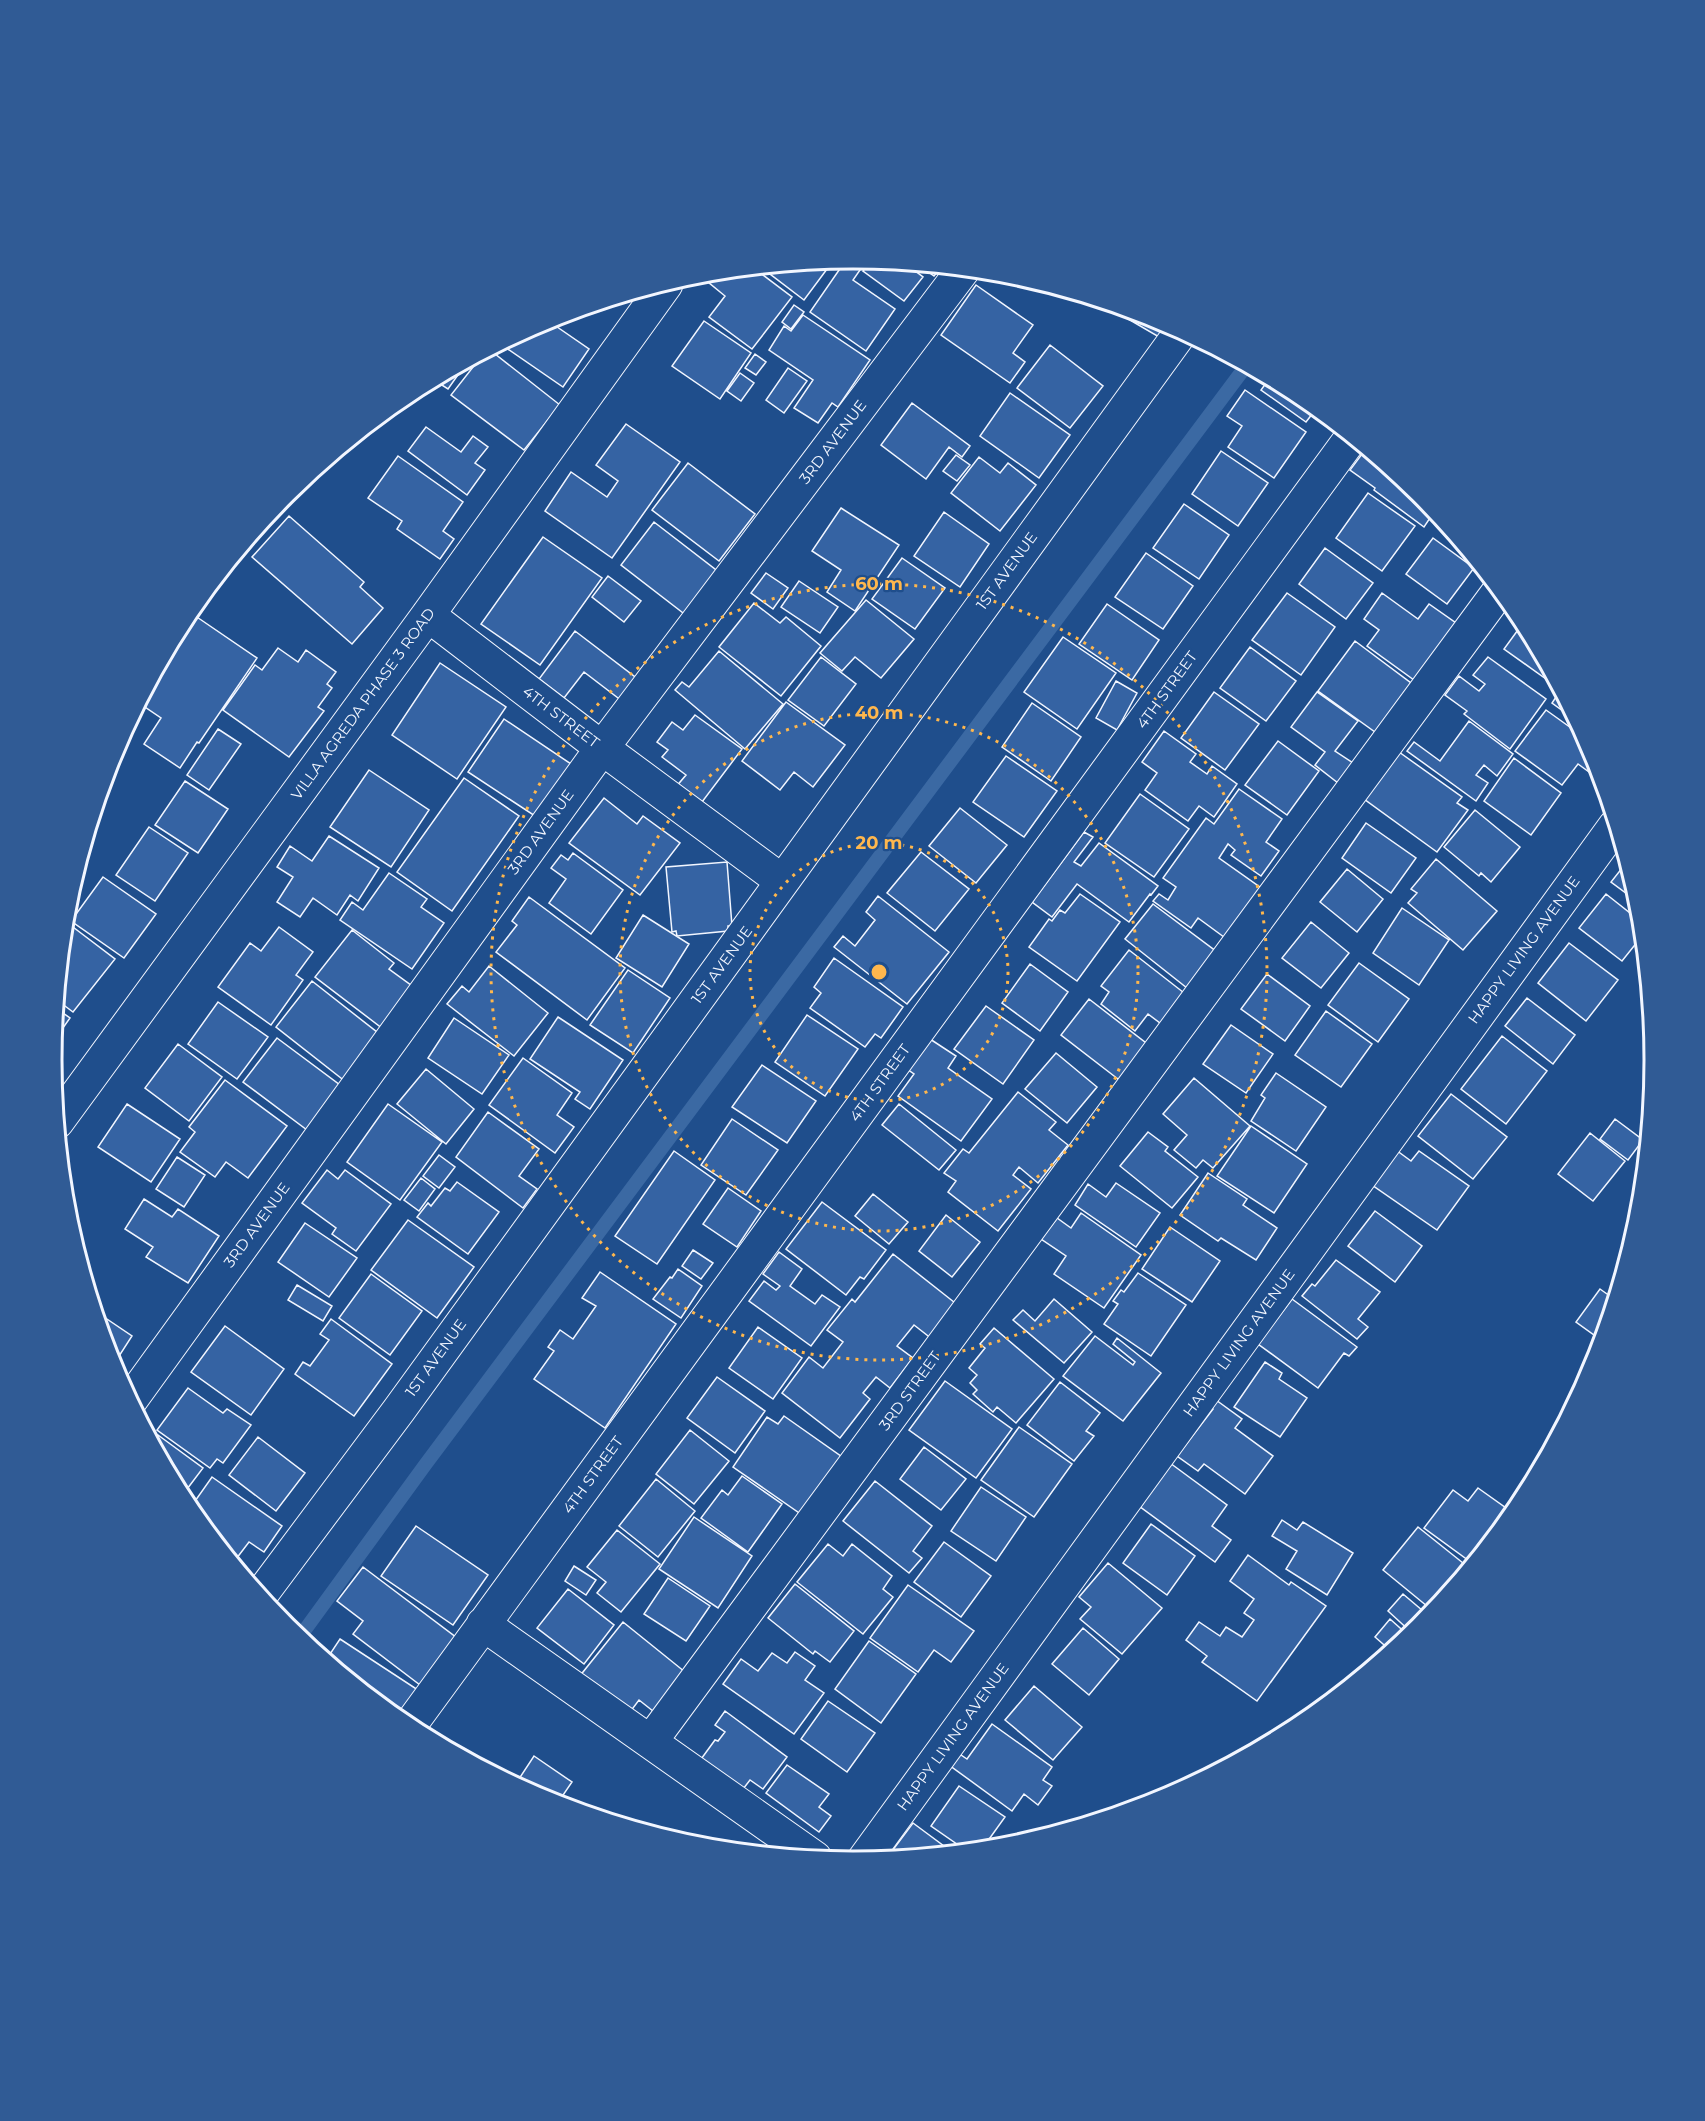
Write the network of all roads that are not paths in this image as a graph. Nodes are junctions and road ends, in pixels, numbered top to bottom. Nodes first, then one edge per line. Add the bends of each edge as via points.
1 (958, 276) edge
2 (659, 294) edge
3 (1176, 339) edge
4 (1348, 444) edge
5 (1494, 598) edge
6 (428, 615) junction
7 (602, 748) junction
8 (1610, 833) edge
9 (782, 881) junction
10 (63, 1114) edge
11 (136, 1393) edge
12 (265, 1589) edge
13 (483, 1624) junction
14 (415, 1719) edge
15 (651, 1741) junction
16 (804, 1850) edge
17 (869, 1851) edge

1 - 7 street, 3RD AVENUE
2 - 6 street, VILLA AGREDA PHASE 3 ROAD
3 - 9 street, 1ST AVENUE
4 - 13 street, 4TH STREET
5 - 15 street, 3RD STREET
6 - 7 street, 4TH STREET
6 - 10 street, VILLA AGREDA PHASE 3 ROAD
7 - 9 street, 4TH STREET
7 - 11 street, 3RD AVENUE
8 - 17 street, HAPPY LIVING AVENUE
9 - 12 street, 1ST AVENUE
13 - 14 street, 4TH STREET
13 - 15 street
15 - 16 street

